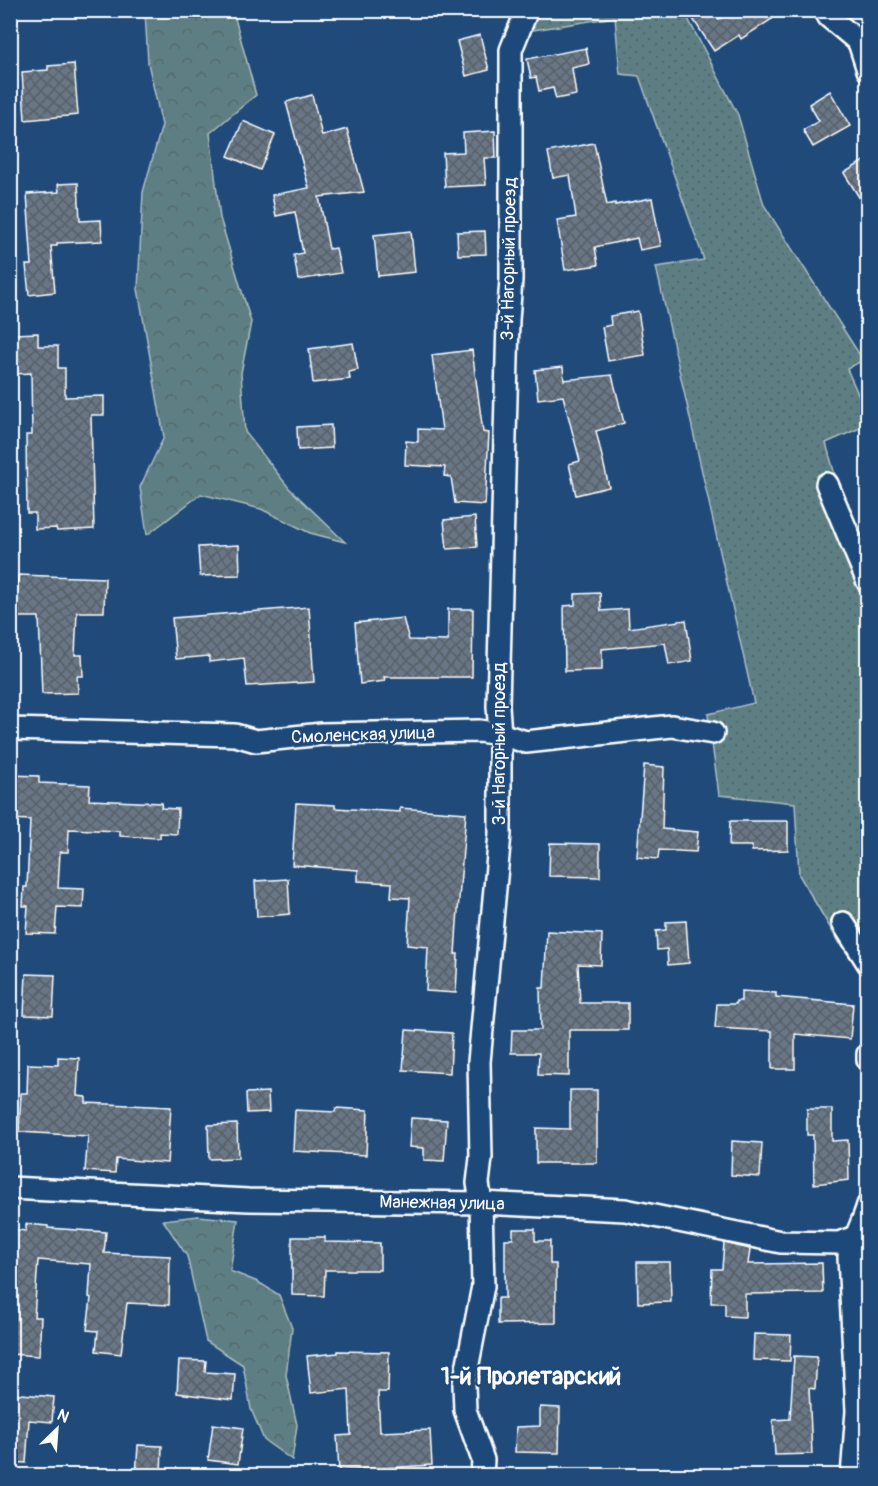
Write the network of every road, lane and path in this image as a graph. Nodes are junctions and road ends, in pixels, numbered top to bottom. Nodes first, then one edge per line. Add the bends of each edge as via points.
1 (527, 10) edge
2 (825, 10) edge
3 (863, 39) edge
4 (867, 70) edge
5 (827, 484) dead end
6 (867, 582) edge
7 (10, 729) edge
8 (713, 733) dead end
9 (500, 734) junction
10 (843, 923) dead end
11 (867, 963) edge
12 (867, 1054) edge
13 (867, 1060) edge
14 (10, 1188) edge
15 (482, 1203) junction
16 (867, 1205) edge
17 (861, 1235) edge
18 (482, 1476) edge
19 (852, 1476) edge

1 - 9 street, 3-й Нагорный проезд via 511,50 511,280 507,320
2 - 3 street via 829,17
3 - 4 street
5 - 6 street
7 - 9 street, Смоленская улица via 235,735 256,741 322,734
8 - 9 street, Смоленская улица via 672,726 526,742
9 - 15 street, 3-й Нагорный проезд via 500,834 480,1062 478,1183
10 - 11 street
12 - 13 street
14 - 15 street, Манежная улица via 248,1200
15 - 17 street, Манежная улица via 625,1210 781,1242 839,1243
15 - 18 street, 3-й Нагорный проезд via 483,1286 464,1384 465,1410 483,1460
16 - 17 street
17 - 19 street via 849,1257 857,1411

